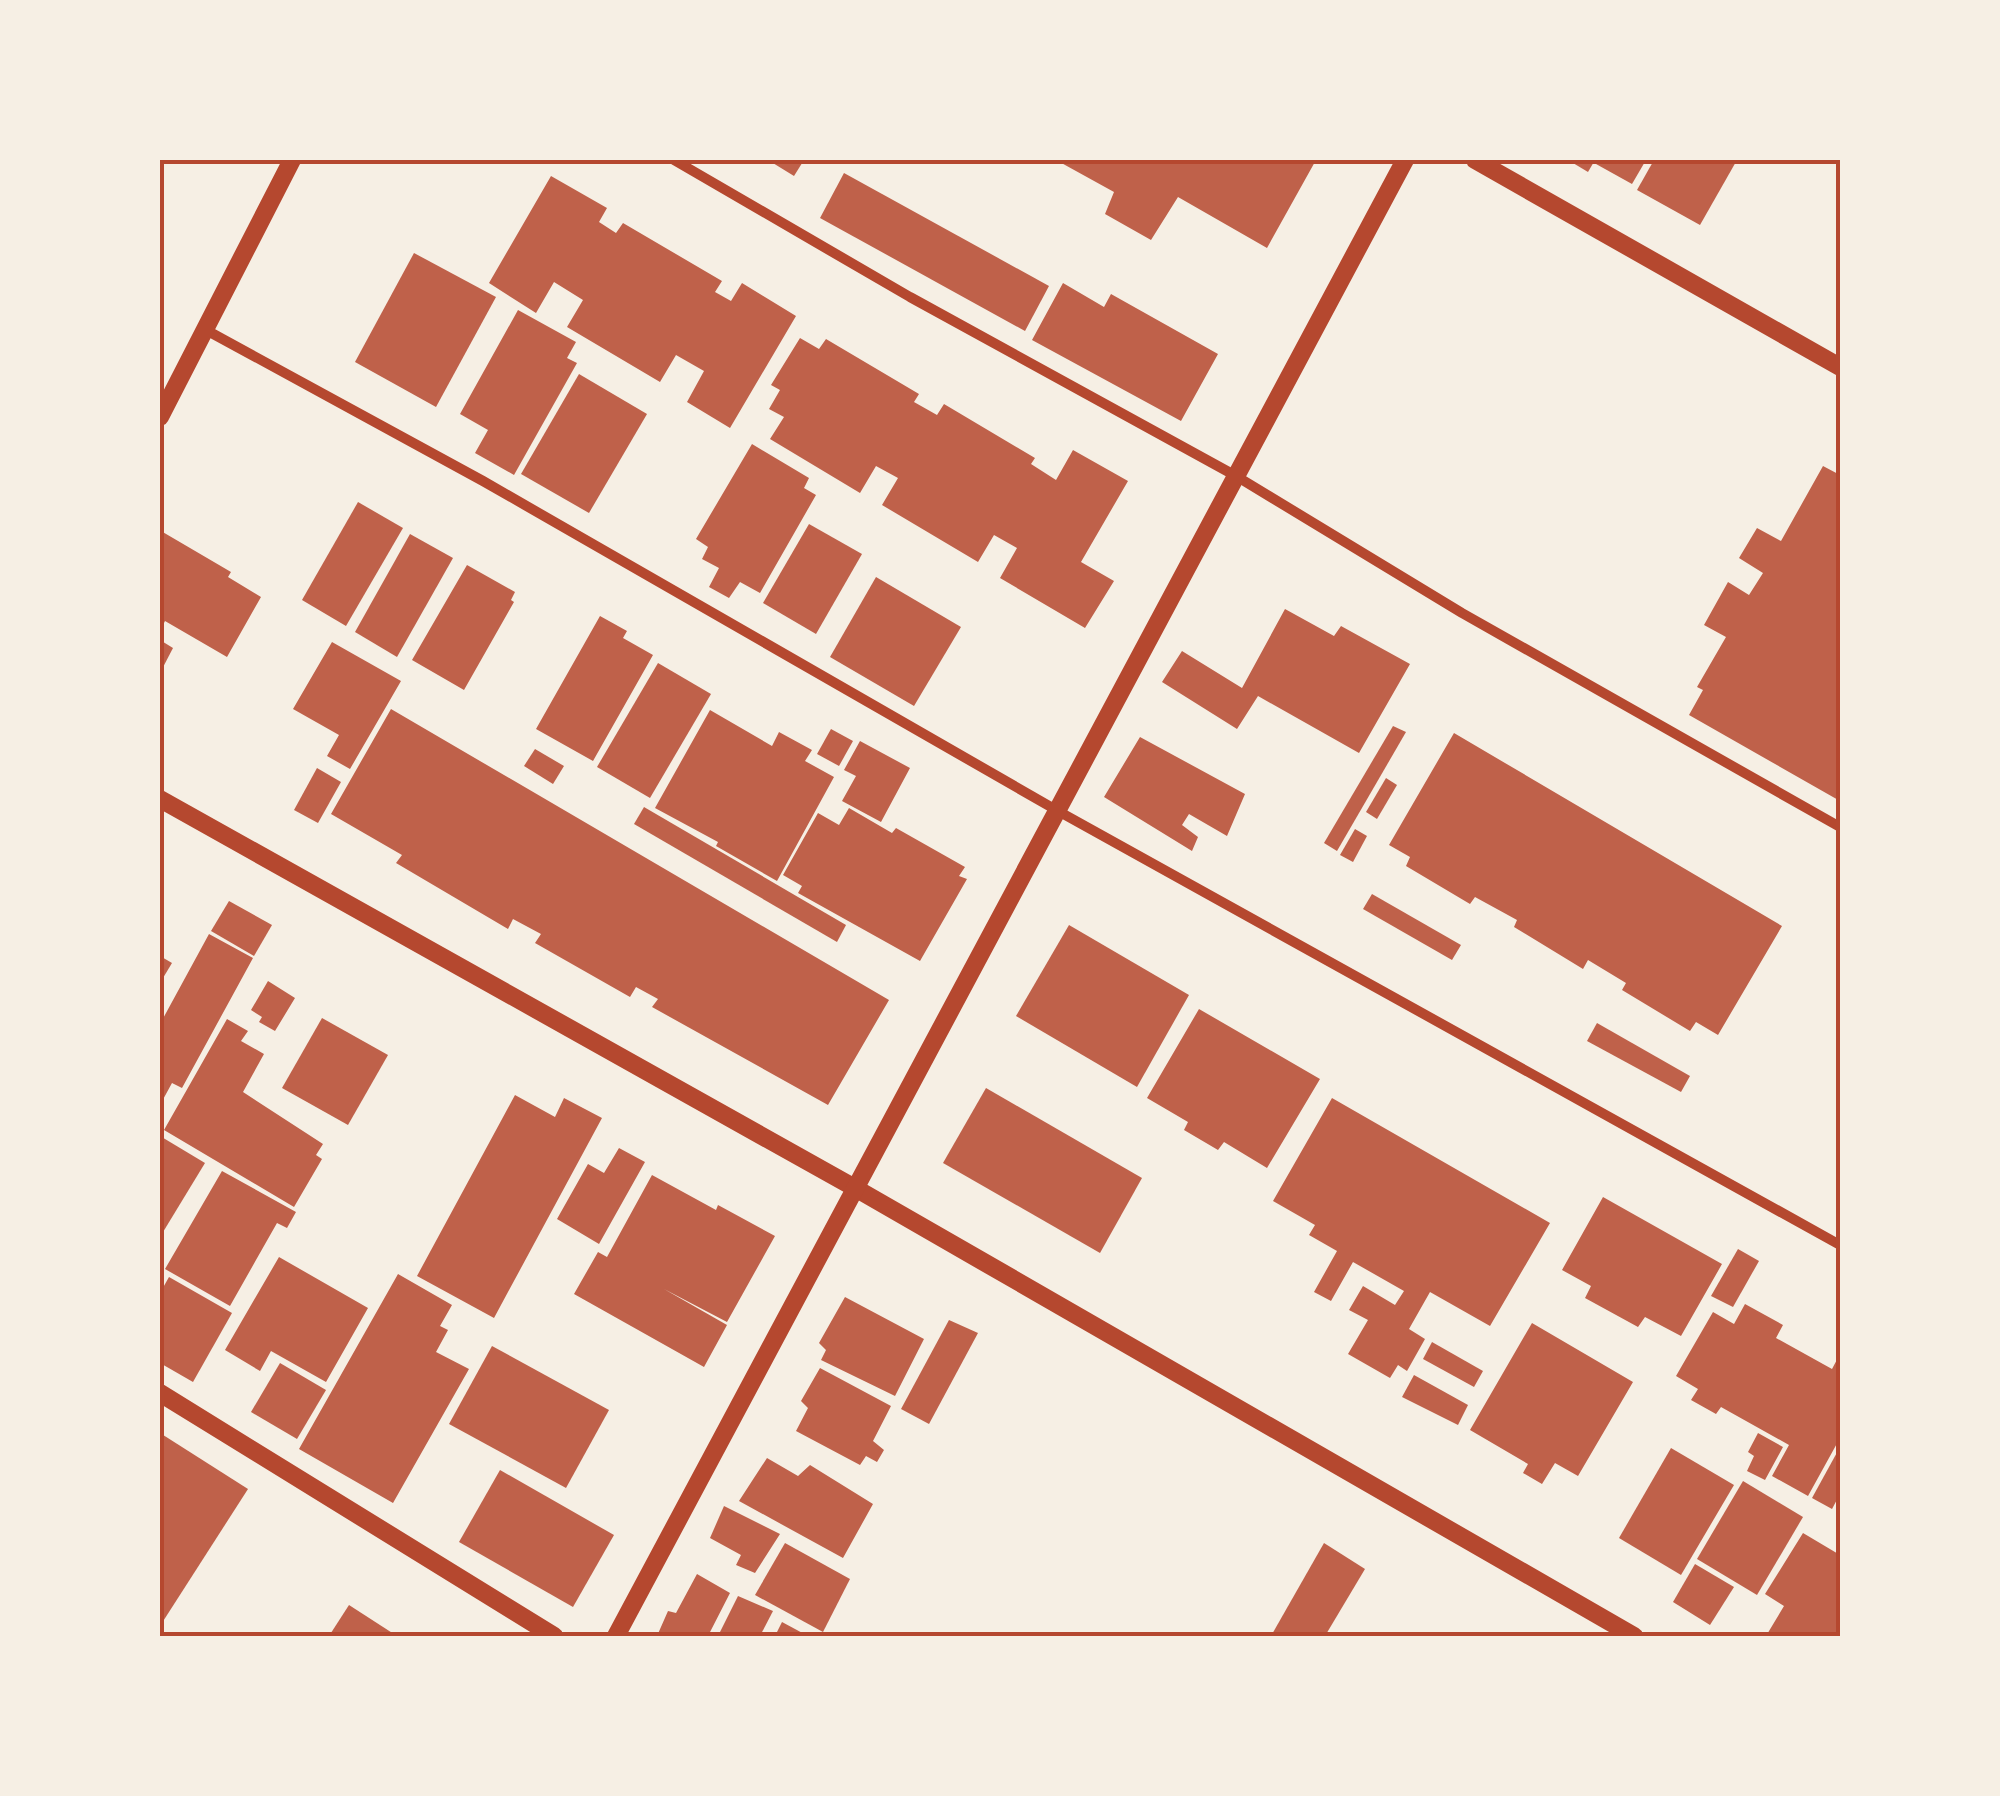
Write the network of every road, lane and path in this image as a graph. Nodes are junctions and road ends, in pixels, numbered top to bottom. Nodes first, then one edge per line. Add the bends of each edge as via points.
1 (292, 160) edge
2 (674, 160) edge
3 (1405, 160) edge
4 (1475, 160) edge
5 (206, 330) junction
6 (1840, 367) edge
7 (160, 416) edge
8 (1236, 476) junction
9 (160, 799) edge
10 (1058, 810) junction
11 (1840, 827) edge
12 (855, 1188) junction
13 (1840, 1245) edge
14 (160, 1393) edge
15 (554, 1636) edge
16 (616, 1636) edge
17 (1634, 1636) edge

1 - 5 street
2 - 8 street
3 - 8 street
4 - 6 street
5 - 7 street
5 - 10 street
8 - 10 street
8 - 11 street
9 - 12 street
10 - 12 street
10 - 13 street
12 - 16 street
12 - 17 street
14 - 15 street

